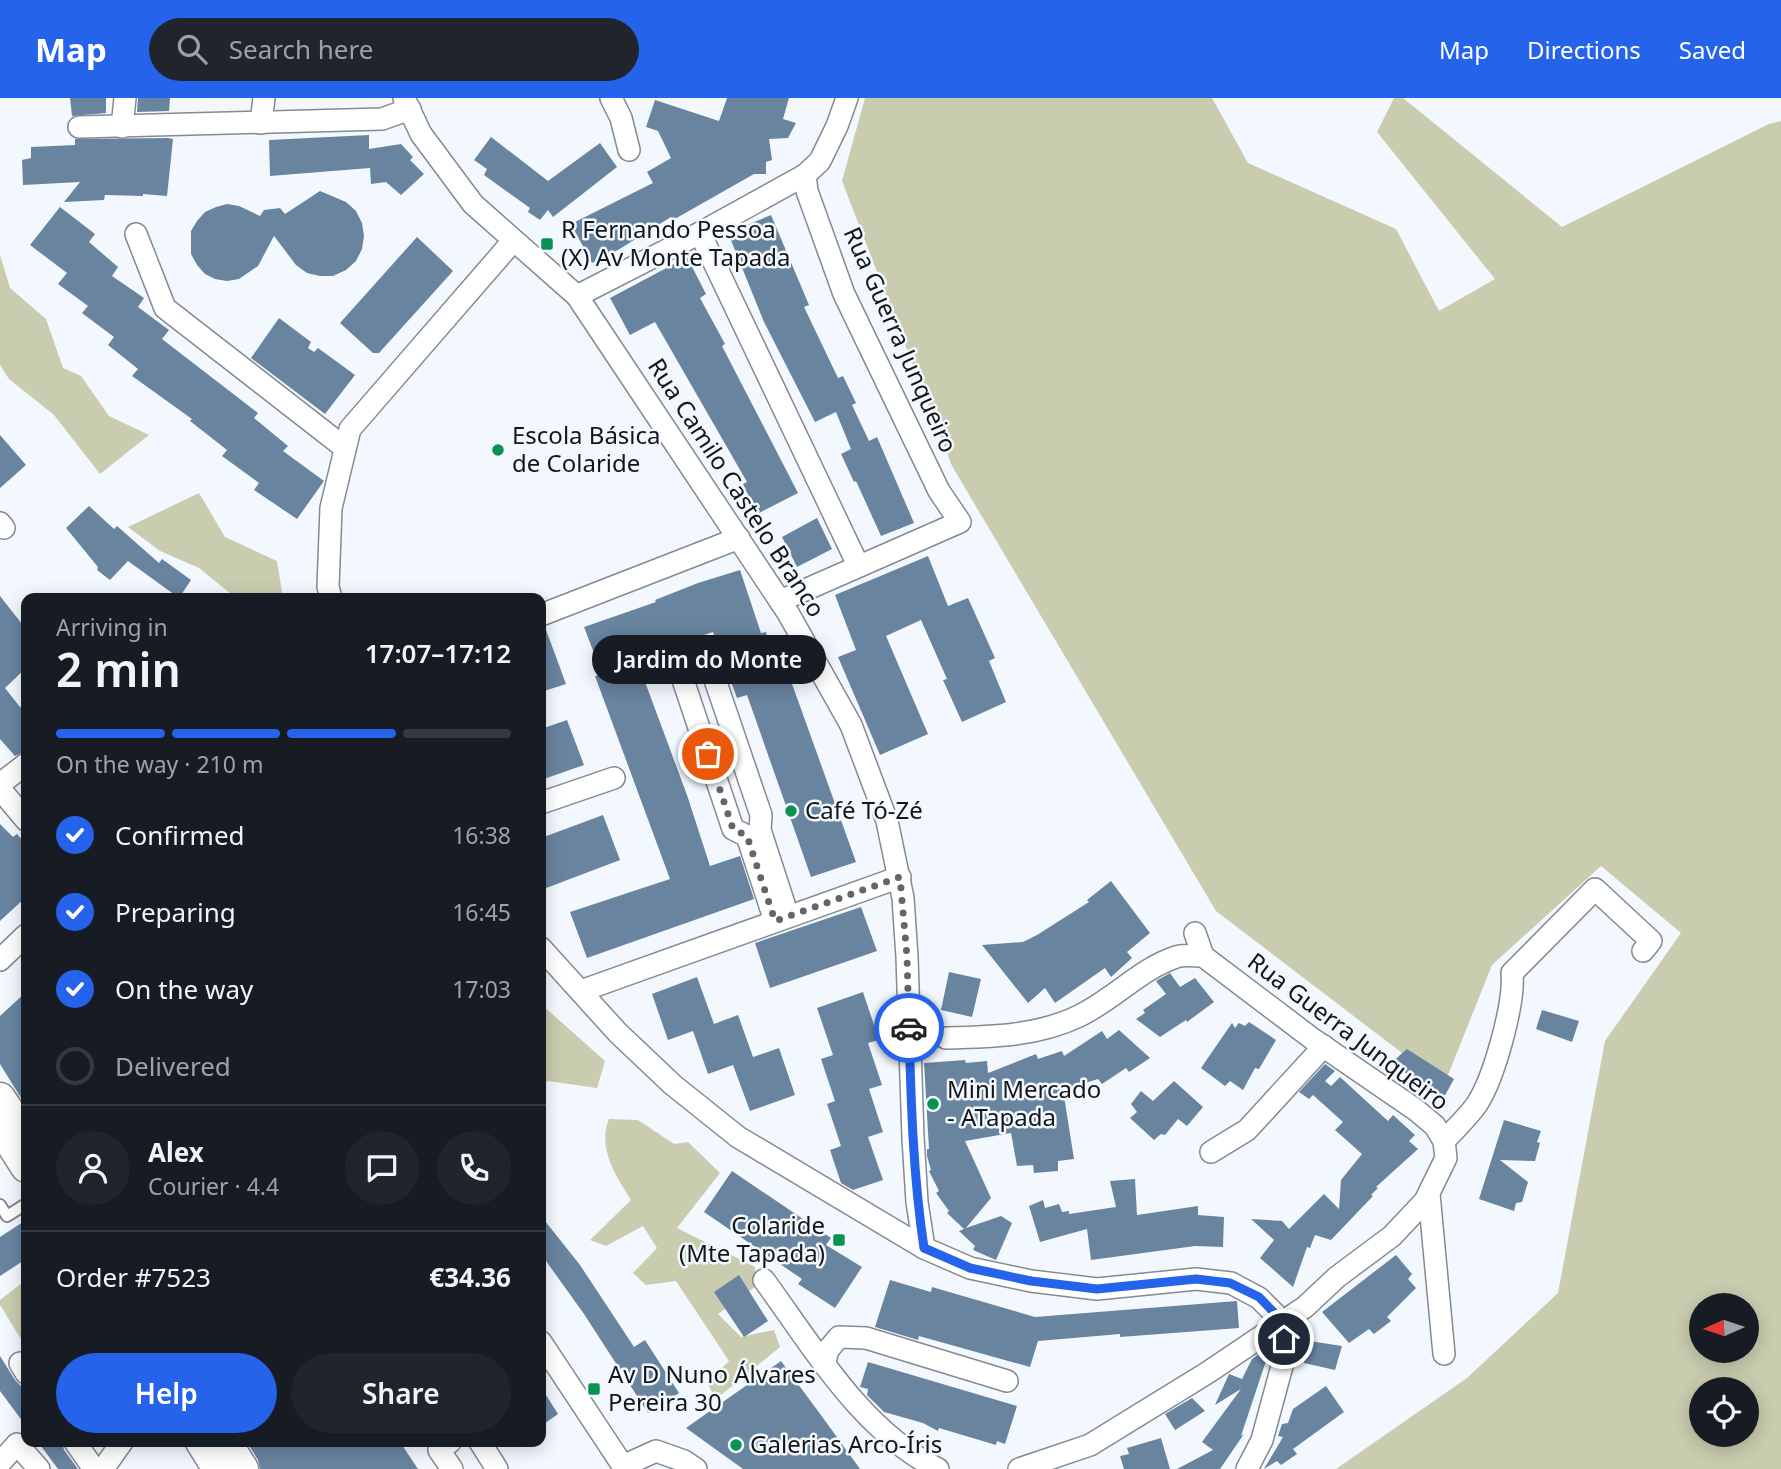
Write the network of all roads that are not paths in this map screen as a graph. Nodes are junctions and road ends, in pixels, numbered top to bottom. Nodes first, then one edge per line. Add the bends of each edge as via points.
1 (125, 98) edge
2 (264, 98) edge
3 (611, 98) edge
4 (847, 98) edge
5 (407, 104) edge
6 (261, 123) junction
7 (79, 127) dead end
8 (122, 127) junction
9 (629, 150) dead end
10 (805, 175) junction
11 (700, 233) junction
12 (136, 234) dead end
13 (513, 241) junction
14 (577, 296) junction
15 (345, 449) junction
16 (739, 538) junction
17 (858, 565) junction
18 (330, 593) edge
19 (780, 601) junction
20 (546, 613) edge
21 (21, 768) edge
22 (614, 778) dead end
23 (0, 784) edge
24 (0, 789) edge
25 (546, 801) edge
26 (21, 814) edge
27 (900, 877) junction
28 (781, 919) junction
29 (1195, 933) dead end
30 (21, 940) edge
31 (1643, 951) dead end
32 (546, 953) edge
33 (1203, 956) junction
34 (0, 960) edge
35 (581, 991) junction
36 (946, 1038) dead end
37 (1324, 1046) junction
38 (0, 1098) edge
39 (0, 1126) edge
40 (21, 1130) edge
41 (1444, 1141) junction
42 (1211, 1152) dead end
43 (21, 1159) edge
44 (1429, 1194) junction
45 (0, 1205) edge
46 (21, 1207) edge
47 (924, 1248) junction
48 (764, 1279) dead end
49 (1283, 1322) junction
50 (546, 1350) edge
51 (1444, 1354) dead end
52 (825, 1362) junction
53 (1007, 1381) dead end
54 (79, 1447) edge
55 (118, 1447) edge
56 (204, 1447) edge
57 (229, 1447) edge
58 (443, 1447) edge
59 (483, 1447) edge
60 (0, 1463) edge
61 (624, 1468) edge
62 (39, 1469) edge
63 (94, 1469) edge
64 (103, 1469) edge
65 (218, 1469) edge
66 (243, 1469) edge
67 (452, 1469) edge
68 (497, 1469) edge
69 (696, 1469) edge
70 (938, 1469) edge
71 (1019, 1469) edge
72 (1247, 1469) edge

1 - 8 street
2 - 6 street
3 - 9 street
4 - 10 street via 820,161
5 - 6 street via 382,119
5 - 13 street, Rua Camilo Castelo Branco via 446,170 473,204
6 - 8 street
7 - 8 street
10 - 11 street
10 - 17 street, Rua Guerra Junqueiro via 844,294 939,491 960,522
11 - 14 street
11 - 17 street
12 - 15 street via 165,308
13 - 14 street, Rua Camilo Castelo Branco
13 - 15 street via 350,429
14 - 16 street, Rua Camilo Castelo Branco
15 - 18 street via 331,508
16 - 19 street, Rua Camilo Castelo Branco
16 - 20 street
17 - 19 street
19 - 27 street, Rua Camilo Castelo Branco via 852,725 887,821
21 - 23 street
22 - 25 street
24 - 26 street
27 - 28 street
27 - 47 street, Rua Camilo Castelo Branco via 917,1202
28 - 28 street via 760,831 761,815 712,671 701,663 687,668 683,680 733,829 747,836
28 - 35 street
29 - 33 street
30 - 34 street
31 - 41 street via 1651,940 1595,889 1512,973 1510,1009 1486,1087 1476,1106
32 - 35 street
33 - 36 street via 1178,956 1078,1017 1031,1032
33 - 37 street, Rua Guerra Junqueiro
35 - 47 street via 673,1085 737,1137
37 - 41 street, Rua Guerra Junqueiro via 1416,1110
37 - 42 street via 1247,1130
38 - 40 main road
39 - 43 main road
41 - 44 street, Rua Guerra Junqueiro via 1446,1158
44 - 49 street, Rua Guerra Junqueiro via 1392,1236
44 - 51 street
45 - 46 lane via 7,1216
47 - 49 street via 970,1268 1097,1289 1196,1279 1230,1283 1259,1297
48 - 52 street
49 - 71 street, Rua Guerra Junqueiro via 1090,1446
49 - 72 street via 1285,1355 1262,1440
50 - 61 street
52 - 53 street via 828,1349 839,1337 866,1338
52 - 70 street via 880,1427 916,1458
54 - 63 street
55 - 64 street
56 - 65 main road
57 - 66 main road
58 - 67 street via 439,1450
59 - 68 street
60 - 62 street via 17,1444
61 - 69 street via 656,1451

